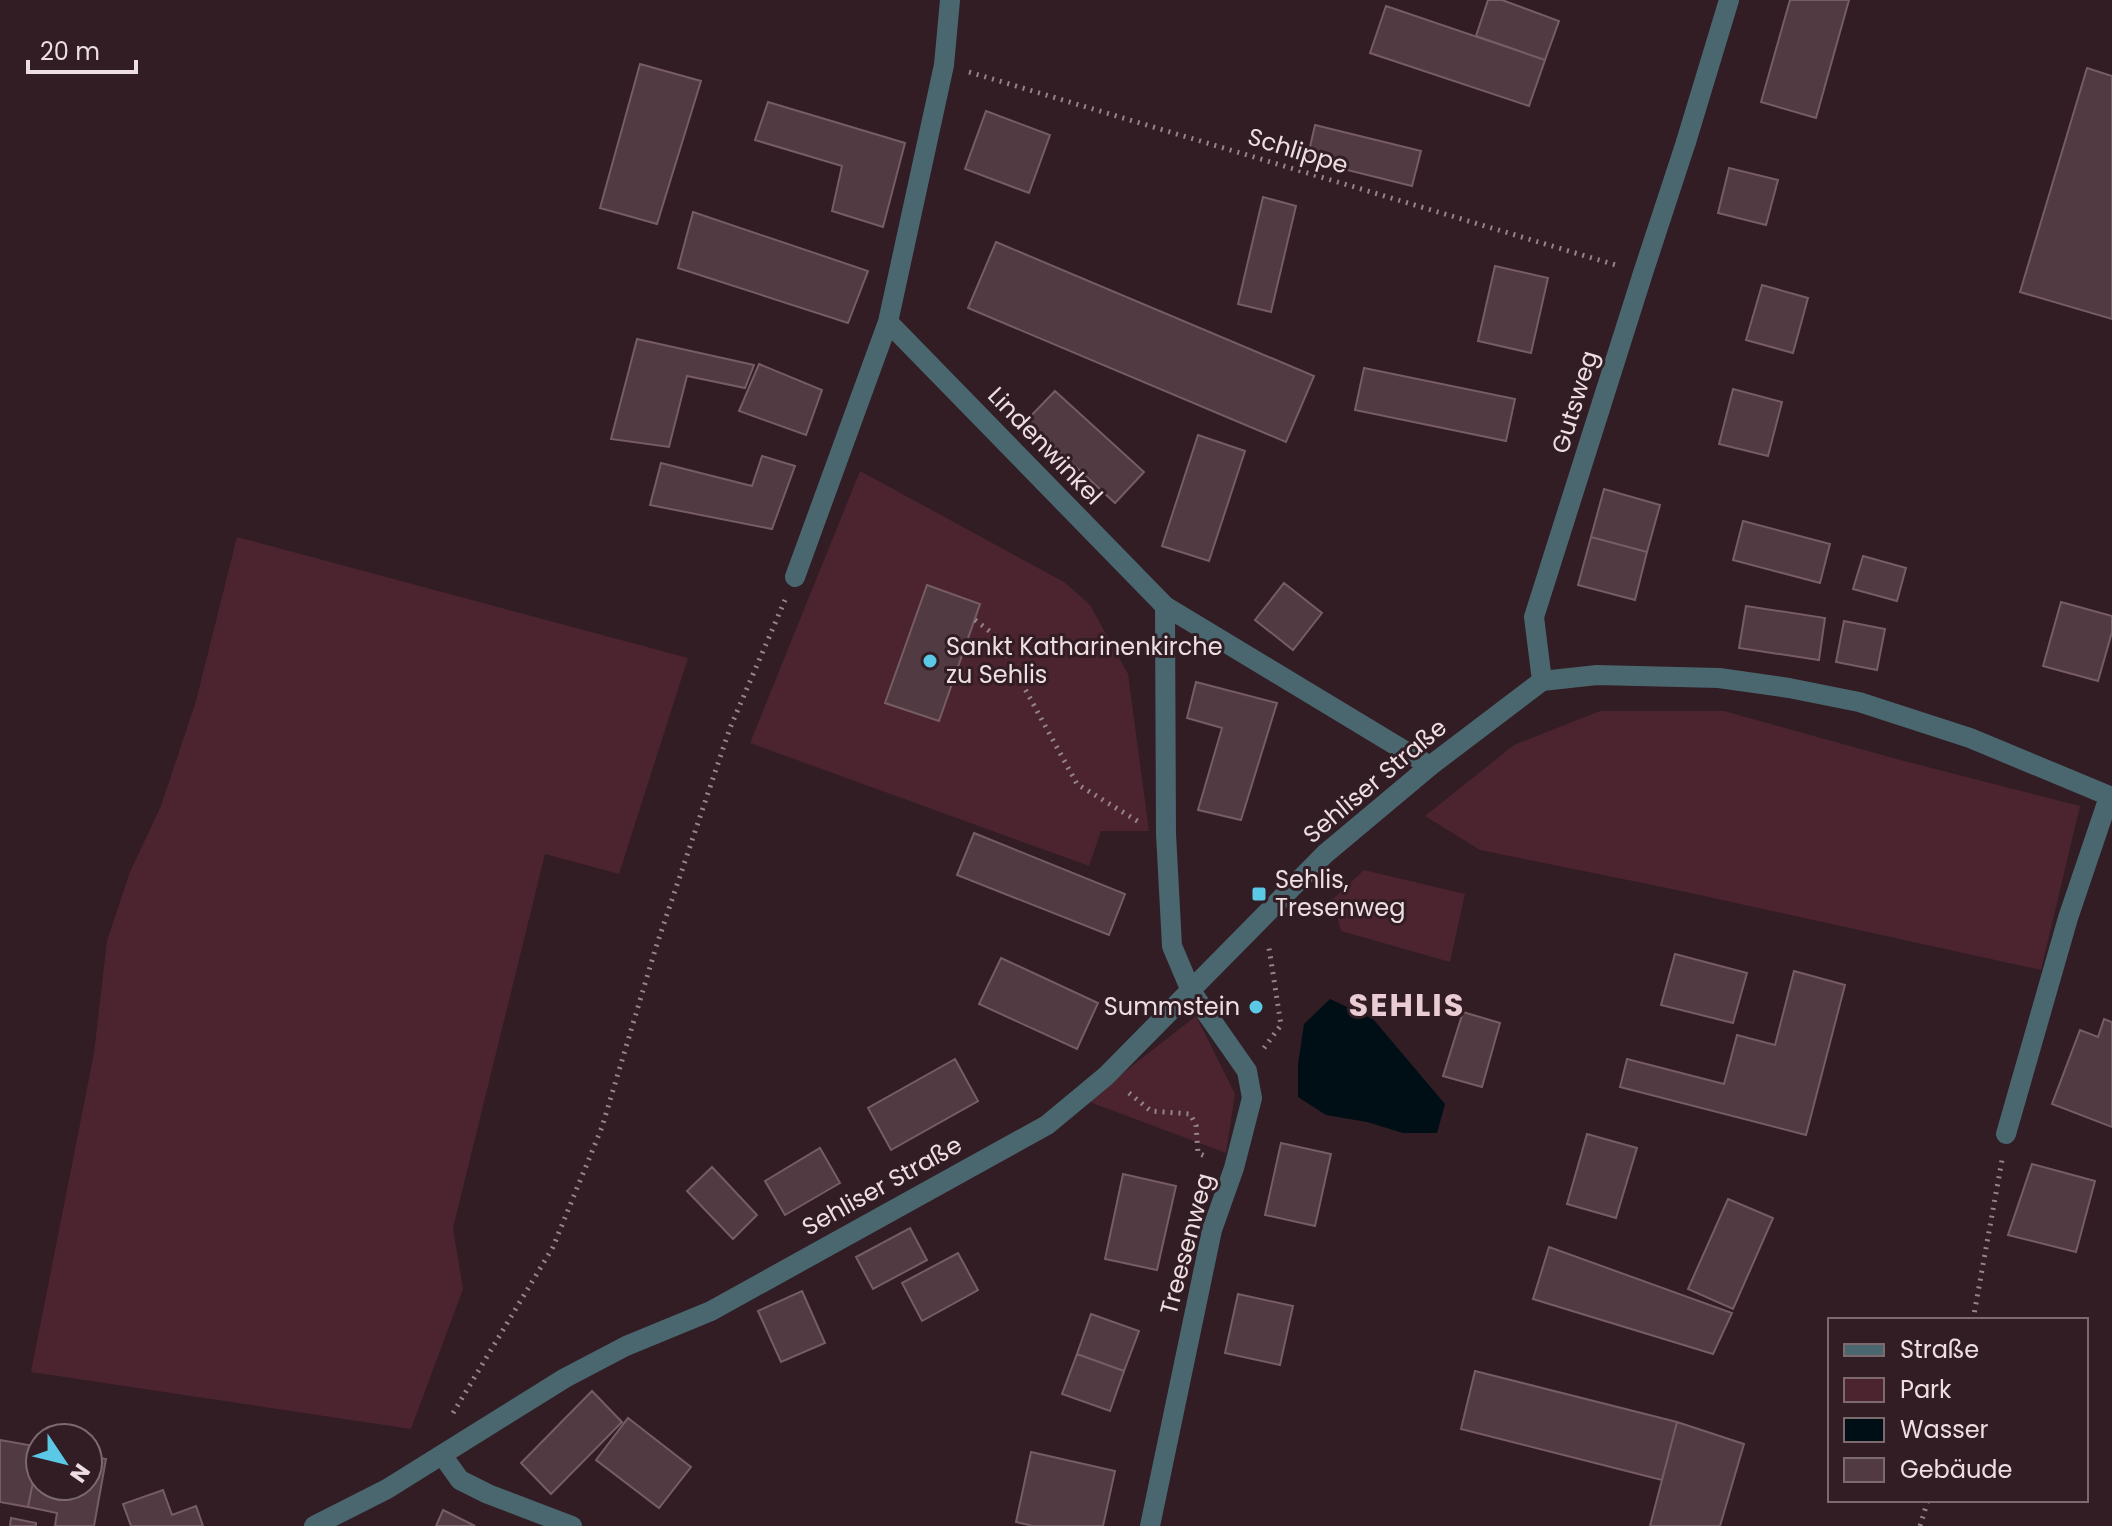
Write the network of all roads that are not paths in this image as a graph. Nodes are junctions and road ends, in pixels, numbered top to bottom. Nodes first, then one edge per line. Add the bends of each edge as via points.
1 (950, 0) edge
2 (1729, 0) edge
3 (888, 322) junction
4 (795, 577) road end
5 (1165, 606) junction
6 (1542, 681) junction
7 (1430, 766) junction
8 (2110, 797) edge
9 (1191, 991) junction
10 (2006, 1134) road end
11 (442, 1455) junction
12 (314, 1526) edge
13 (572, 1526) edge
14 (1150, 1526) edge

1 - 3 street via 944,65
2 - 6 street, Gutsweg via 1534,617
3 - 4 street
3 - 5 street, Lindenwinkel
5 - 7 street, Lindenwinkel
5 - 9 street via 1172,946
6 - 7 street, Sehliser Straße
6 - 8 street via 1597,675 1719,678 1859,702 1970,738
7 - 9 street, Sehliser Straße via 1325,854
8 - 10 street via 2068,918
9 - 11 street, Sehliser Straße via 1106,1076 1047,1125 711,1311 565,1378
9 - 14 street, Treesenweg via 1247,1071 1252,1098 1212,1230
11 - 12 street, Sehliser Straße
11 - 13 street via 460,1480

